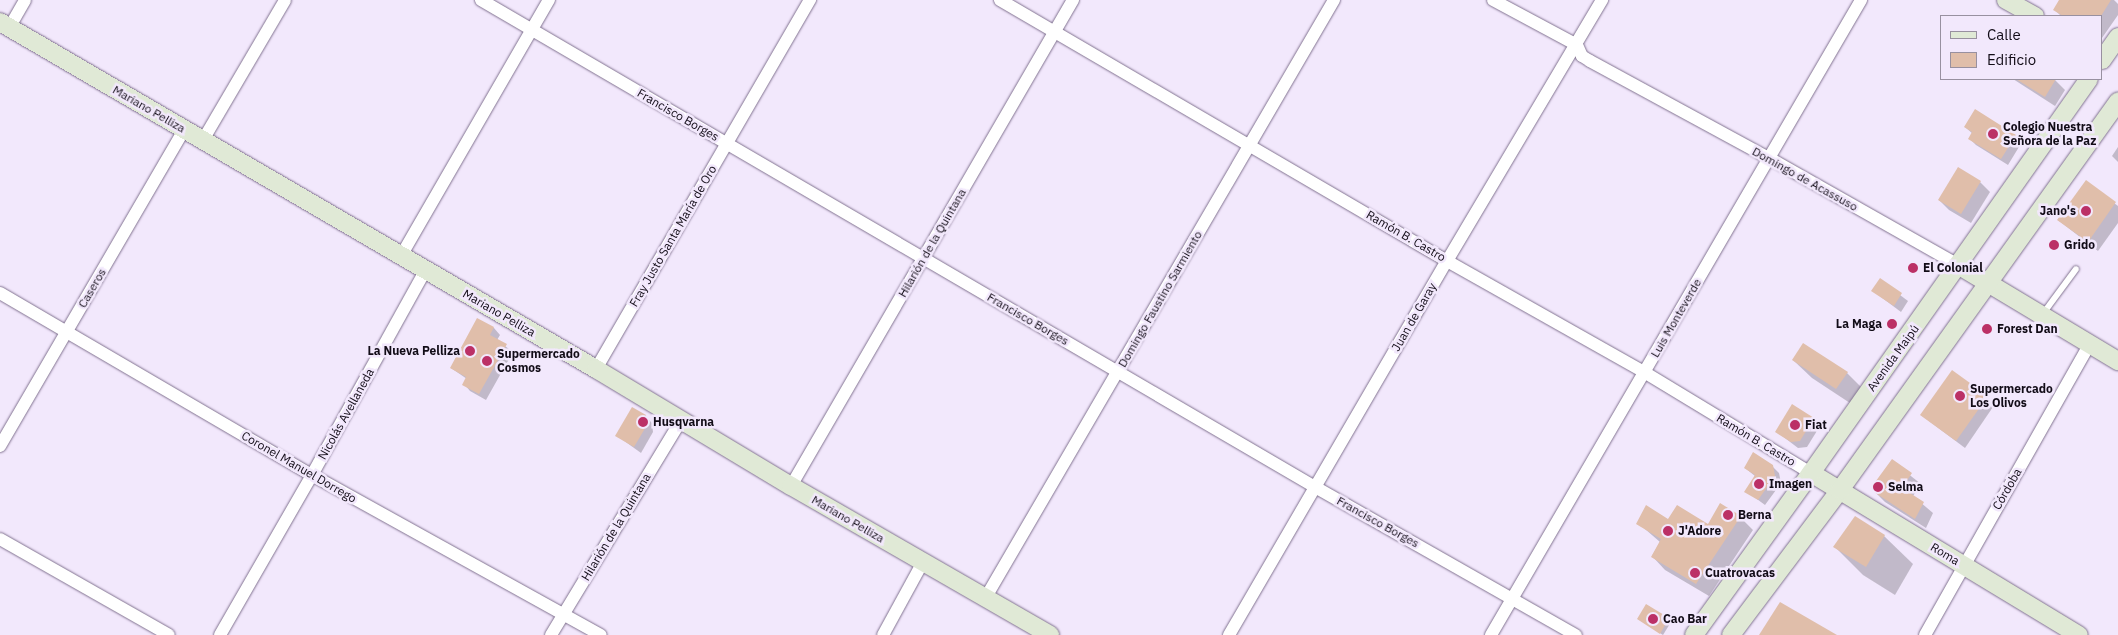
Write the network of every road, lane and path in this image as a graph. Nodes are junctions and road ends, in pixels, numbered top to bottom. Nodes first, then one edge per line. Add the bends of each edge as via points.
1 (25, 0) edge
2 (285, 0) edge
3 (481, 0) edge
4 (549, 0) edge
5 (810, 0) edge
6 (1000, 0) edge
7 (1073, 0) edge
8 (1334, 0) edge
9 (1493, 0) edge
10 (1602, 0) edge
11 (1861, 0) edge
12 (2015, 2) edge
13 (2034, 15) edge
14 (5, 25) edge
15 (532, 30) junction
16 (1055, 32) junction
17 (2118, 37) edge
18 (1577, 45) junction
19 (2107, 59) edge
20 (2088, 80) edge
21 (2118, 101) edge
22 (184, 130) junction
23 (203, 140) junction
24 (726, 143) junction
25 (1249, 145) junction
26 (1769, 158) junction
27 (401, 256) junction
28 (923, 258) junction
29 (1447, 261) junction
30 (1958, 265) junction
31 (2076, 269) dead end
32 (425, 271) junction
33 (1989, 284) junction
34 (0, 293) edge
35 (2042, 316) junction
36 (66, 331) junction
37 (2090, 344) junction
38 (2118, 361) edge
39 (596, 368) junction
40 (1117, 372) junction
41 (1644, 372) junction
42 (681, 420) junction
43 (0, 446) edge
44 (1811, 473) junction
45 (312, 475) junction
46 (791, 486) junction
47 (1315, 487) junction
48 (1840, 490) junction
49 (0, 539) edge
50 (923, 562) junction
51 (1964, 565) junction
52 (986, 597) junction
53 (1513, 598) junction
54 (563, 614) junction
55 (170, 635) edge
56 (220, 635) edge
57 (551, 635) edge
58 (601, 635) edge
59 (883, 635) edge
60 (1050, 635) edge
61 (1229, 635) edge
62 (1491, 635) edge
63 (1576, 635) edge
64 (1694, 635) edge
65 (1731, 635) edge
66 (1925, 635) edge
67 (2079, 635) edge

1 - 14 street
2 - 23 street
3 - 15 street, Francisco Borges
4 - 15 street
5 - 24 street, Fray Justo Santa María de Oro
6 - 16 street, Ramón B. Castro
7 - 16 street, Hilarión de la Quintana
8 - 25 street, Domingo Faustino Sarmiento
9 - 18 street, Domingo de Acassuso
10 - 18 street, Juan de Garay
11 - 26 street, Luis Monteverde
12 - 13 street
14 - 22 street, Mariano Pelliza
15 - 24 street, Francisco Borges
15 - 27 street
16 - 25 street, Ramón B. Castro
16 - 28 street, Hilarión de la Quintana
17 - 19 street
18 - 26 street, Domingo de Acassuso via 1582,56
18 - 29 street, Juan de Garay
20 - 30 street, Avenida Maipú
21 - 33 street
22 - 23 street, Mariano Pelliza
22 - 36 street, Caseros
23 - 27 street, Mariano Pelliza
24 - 28 street, Francisco Borges
24 - 39 street, Fray Justo Santa María de Oro
25 - 29 street, Ramón B. Castro
25 - 40 street, Domingo Faustino Sarmiento
26 - 30 street, Domingo de Acassuso
26 - 41 street, Luis Monteverde
27 - 32 street, Mariano Pelliza
28 - 40 street, Francisco Borges
28 - 46 street, Hilarión de la Quintana
29 - 41 street, Ramón B. Castro
29 - 47 street, Juan de Garay
30 - 33 street, Domingo de Acassuso
30 - 44 street, Avenida Maipú
31 - 35 lane
32 - 39 street, Mariano Pelliza
32 - 45 street, Nicolás Avellaneda
33 - 35 street, Domingo de Acassuso
33 - 48 street
34 - 36 street, Coronel Manuel Dorrego
35 - 37 street, Domingo de Acassuso
36 - 43 street, Caseros
36 - 45 street, Coronel Manuel Dorrego
37 - 38 street, Domingo de Acassuso
37 - 51 street, Córdoba
39 - 42 street, Mariano Pelliza
40 - 47 street, Francisco Borges
40 - 52 street, Domingo Faustino Sarmiento
41 - 44 street, Ramón B. Castro
41 - 53 street, Luis Monteverde
42 - 46 street, Mariano Pelliza
42 - 54 street, Hilarión de la Quintana
44 - 48 street, Roma
44 - 64 street, Avenida Maipú
45 - 54 street, Coronel Manuel Dorrego
45 - 56 street, Nicolás Avellaneda
46 - 50 street, Mariano Pelliza
47 - 53 street, Francisco Borges
47 - 61 street, Juan de Garay
48 - 51 street, Roma
48 - 65 street
49 - 55 street
50 - 52 street, Mariano Pelliza
50 - 59 street
51 - 66 street, Córdoba
51 - 67 street, Roma
52 - 60 street, Mariano Pelliza
53 - 62 street, Luis Monteverde
53 - 63 street, Francisco Borges
54 - 57 street, Hilarión de la Quintana
54 - 58 street, Coronel Manuel Dorrego

